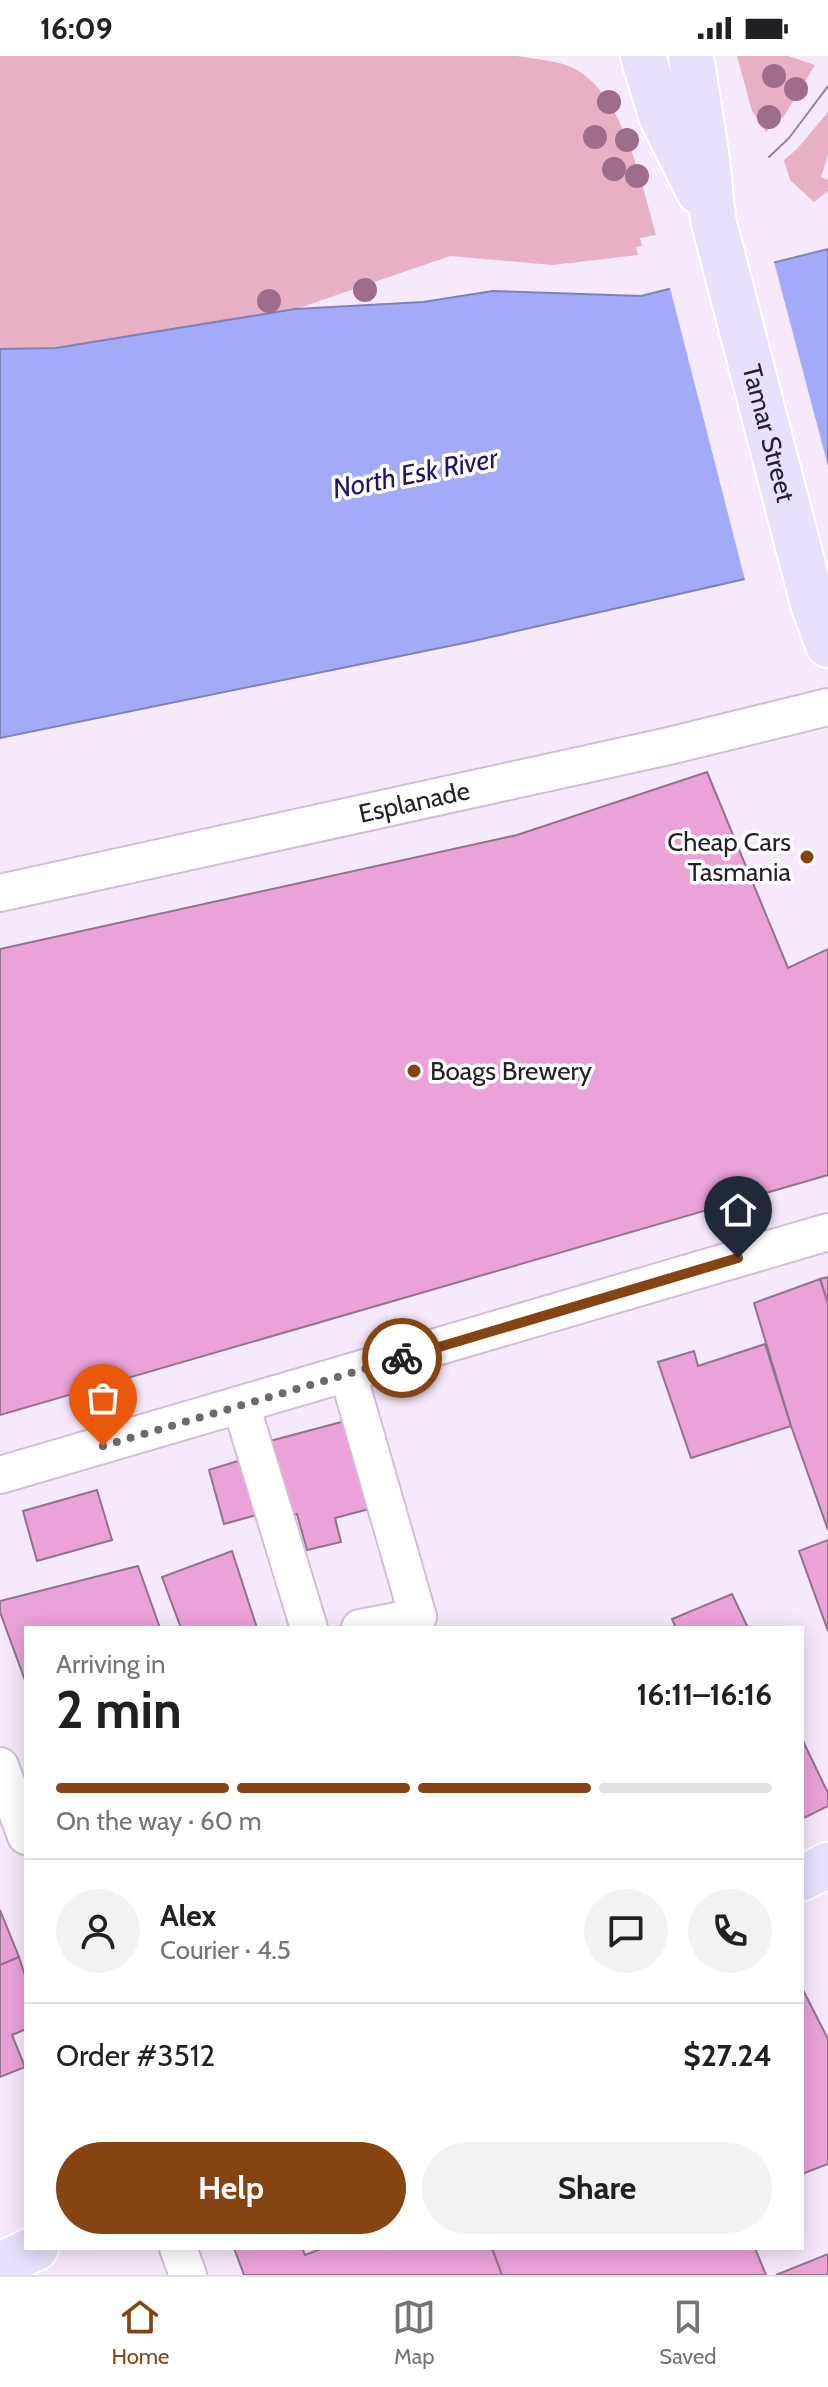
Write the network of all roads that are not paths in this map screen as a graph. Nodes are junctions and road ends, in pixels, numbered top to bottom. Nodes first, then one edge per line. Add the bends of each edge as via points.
1 (643, 56) edge
2 (691, 56) edge
3 (713, 219) junction
4 (828, 645) edge
5 (828, 707) edge
6 (0, 893) edge
7 (828, 1232) edge
8 (348, 1374) junction
9 (241, 1405) junction
10 (0, 1475) edge
11 (308, 1626) edge
12 (371, 1626) edge
13 (0, 1766) edge
14 (24, 1831) edge
15 (828, 1865) edge
16 (804, 1877) edge
17 (32, 2250) edge
18 (179, 2250) edge
19 (0, 2265) edge
20 (188, 2275) edge

1 - 3 main road, Tamar Street via 661,116
2 - 3 main road, Tamar Street
3 - 4 main road, Tamar Street
5 - 6 street, Esplanade
7 - 8 street
8 - 9 street
8 - 12 street via 418,1617
9 - 10 street
9 - 11 street
13 - 14 street
15 - 16 main road
17 - 19 main road
18 - 20 street

